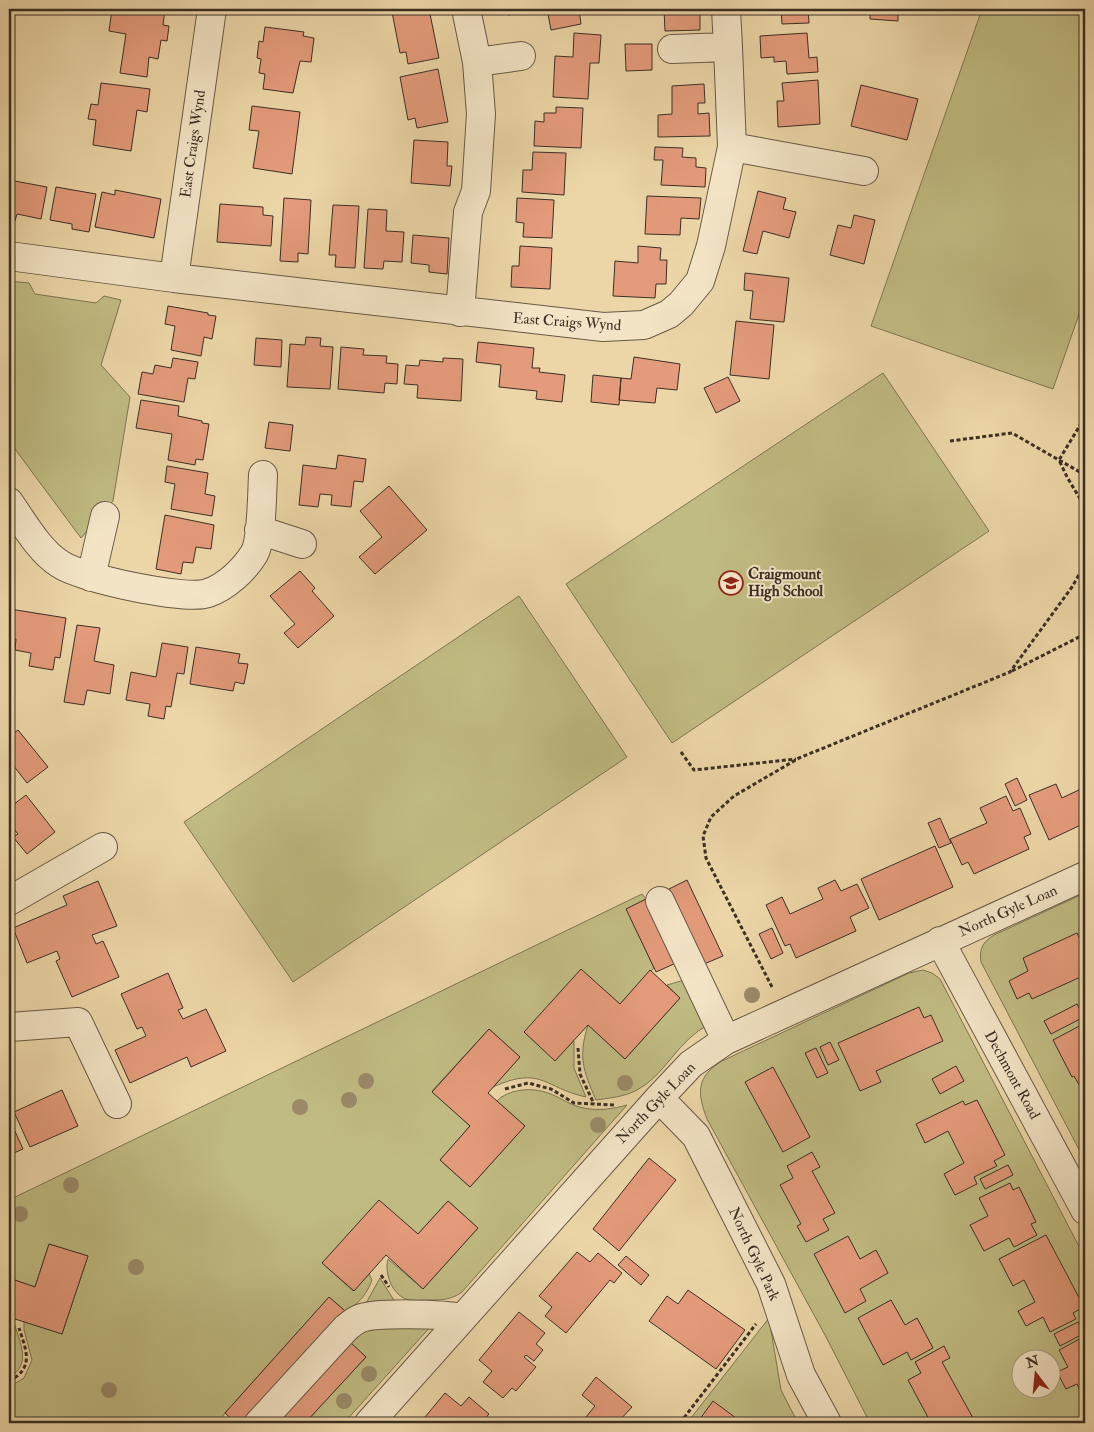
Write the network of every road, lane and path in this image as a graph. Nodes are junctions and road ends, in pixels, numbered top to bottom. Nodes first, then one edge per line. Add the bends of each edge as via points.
1 (212, 9) edge
2 (466, 9) edge
3 (726, 9) edge
4 (728, 47) junction
5 (672, 49) dead end
6 (521, 56) dead end
7 (476, 62) junction
8 (732, 147) junction
9 (864, 171) dead end
10 (9, 256) edge
11 (174, 278) junction
12 (460, 312) junction
13 (1085, 417) edge
14 (950, 440) dead end
15 (1059, 460) junction
16 (263, 474) dead end
17 (1085, 475) edge
18 (9, 502) edge
19 (1085, 506) edge
20 (105, 516) dead end
21 (259, 530) junction
22 (302, 544) dead end
23 (1085, 564) edge
24 (91, 577) junction
25 (1085, 634) edge
26 (1010, 672) junction
27 (681, 752) dead end
28 (800, 758) junction
29 (103, 847) dead end
30 (1085, 876) edge
31 (9, 901) edge
32 (660, 901) dead end
33 (940, 941) junction
34 (785, 1012) junction
35 (9, 1027) edge
36 (726, 1040) junction
37 (578, 1048) dead end
38 (505, 1089) dead end
39 (117, 1104) dead end
40 (594, 1105) junction
41 (651, 1106) junction
42 (1085, 1210) edge
43 (776, 1298) junction
44 (461, 1318) junction
45 (20, 1328) dead end
46 (9, 1381) edge
47 (259, 1423) edge
48 (369, 1423) edge
49 (680, 1423) edge
50 (827, 1423) edge

1 - 11 street, East Craigs Wynd
2 - 7 street
3 - 4 street, East Craigs Wynd
4 - 5 street
4 - 8 street, East Craigs Wynd
6 - 7 street
7 - 12 street via 481,114 480,155 476,191 468,212
8 - 9 street
8 - 12 street, East Craigs Wynd via 706,264 696,287 669,314 644,325 604,327
10 - 11 street, East Craigs Wynd
11 - 12 street, East Craigs Wynd
13 - 15 path
14 - 15 path via 1012,433
15 - 17 path
15 - 19 path
16 - 21 street
18 - 24 street via 41,546 58,563
20 - 24 street
21 - 22 street
21 - 24 street via 255,552 234,578 208,594 178,594
23 - 26 path
25 - 26 path
26 - 28 path
27 - 28 path via 694,770
28 - 34 path via 734,796 711,818 703,836 706,858
29 - 31 street
30 - 33 street, North Gyle Loan
32 - 36 street
33 - 34 street, North Gyle Loan
33 - 42 street, Dechmont Road
34 - 36 street, North Gyle Loan
35 - 39 street via 78,1022
36 - 41 street, North Gyle Loan via 691,1064
37 - 40 path via 580,1074
38 - 40 path via 528,1083 551,1089 574,1103
40 - 41 path
41 - 43 street, North Gyle Park via 696,1136
41 - 44 street, North Gyle Loan
43 - 49 path
43 - 50 street, North Gyle Park via 801,1375
44 - 47 street via 407,1315 359,1318 346,1328
44 - 48 street, North Gyle Loan
45 - 46 path via 26,1365

